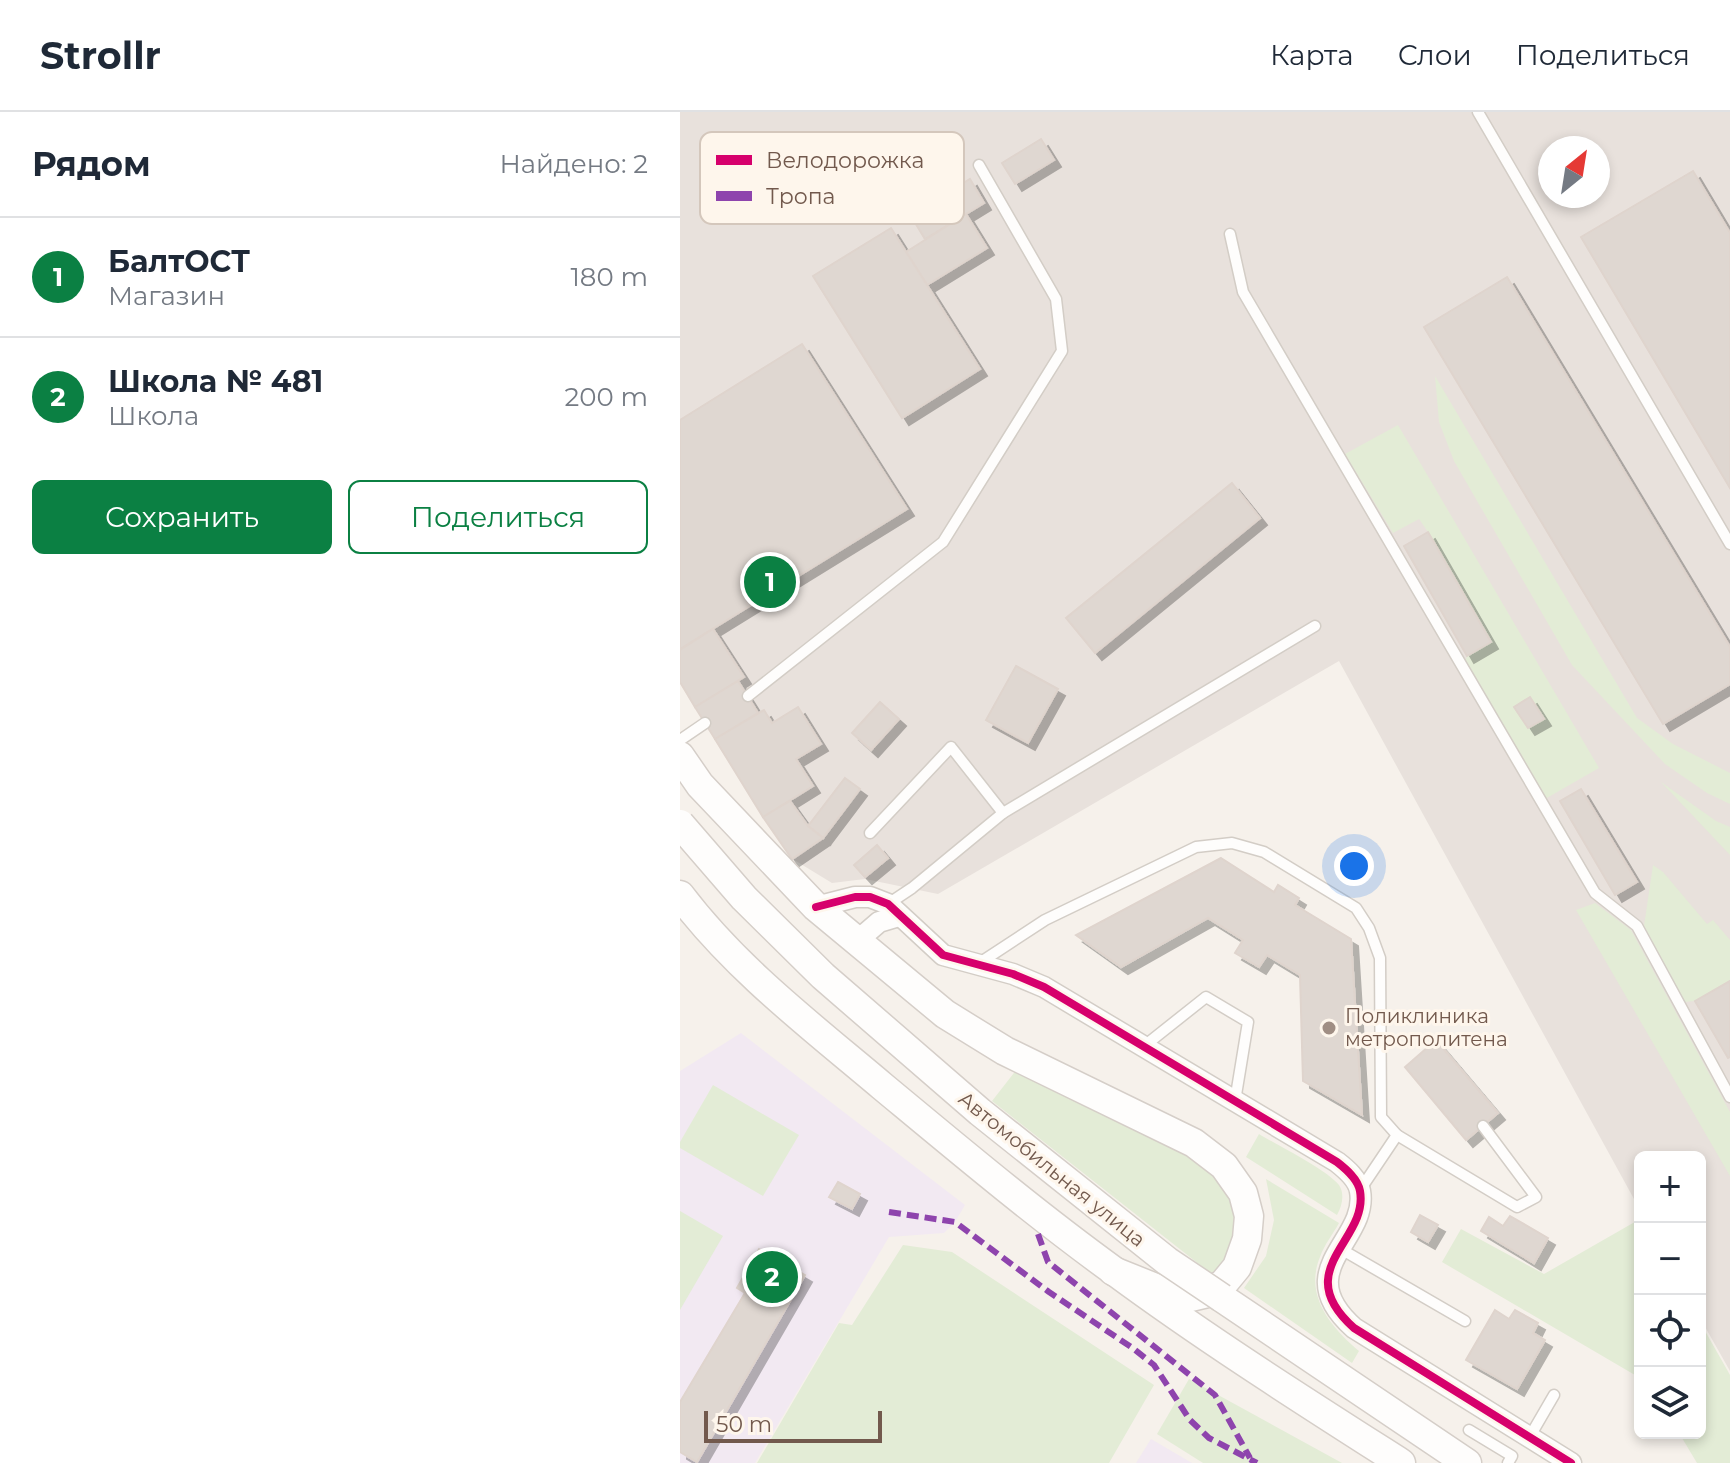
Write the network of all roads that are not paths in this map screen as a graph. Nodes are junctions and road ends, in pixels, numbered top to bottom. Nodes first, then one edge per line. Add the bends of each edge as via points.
1 (1478, 112) edge
2 (979, 165) dead end
3 (1230, 234) dead end
4 (1730, 544) edge
5 (1315, 626) dead end
6 (748, 696) dead end
7 (705, 723) dead end
8 (680, 740) edge
9 (680, 756) edge
10 (1003, 813) junction
11 (680, 824) edge
12 (870, 833) dead end
13 (680, 895) edge
14 (816, 907) junction
15 (894, 910) junction
16 (680, 935) edge
17 (857, 941) junction
18 (721, 946) junction
19 (977, 965) junction
20 (1143, 1047) junction
21 (1730, 1097) edge
22 (1235, 1101) junction
23 (1483, 1126) dead end
24 (1397, 1135) junction
25 (1360, 1190) junction
26 (1339, 1248) junction
27 (1113, 1271) junction
28 (1465, 1321) dead end
29 (1554, 1395) dead end
30 (1469, 1430) dead end
31 (1529, 1438) junction
32 (1401, 1463) edge
33 (1467, 1463) edge
34 (1508, 1463) edge
35 (1571, 1463) edge

1 - 4 lane
2 - 6 lane via 1056,299 1062,351 943,542
3 - 21 lane via 1243,292 1595,893 1637,926
5 - 10 lane
7 - 8 lane
9 - 14 main road via 700,785
10 - 12 lane via 951,747
10 - 15 lane via 912,888
11 - 33 main road, Автомобильная улица, bridge via 744,898 823,976 980,1112 1167,1261
13 - 18 main road, Автомобильная улица
14 - 15 street via 870,897
14 - 17 main road
15 - 17 street
15 - 19 street via 943,955
16 - 18 main road
17 - 27 main road via 945,1014 1005,1051 1194,1143 1224,1166 1243,1193 1249,1216 1237,1267 1223,1284 1183,1299
18 - 27 main road, Автомобильная улица via 928,1124
19 - 20 street via 1030,980
19 - 24 lane via 1045,920 1196,847 1232,843 1264,852 1356,908 1369,928 1380,958 1381,1117
20 - 22 street
20 - 22 lane via 1206,997 1248,1022
22 - 25 street via 1337,1162
23 - 24 lane via 1536,1197 1517,1207
24 - 25 lane
25 - 26 street via 1358,1214
26 - 28 lane
26 - 31 street via 1328,1285 1341,1316
27 - 32 main road
29 - 31 lane
30 - 34 lane via 1512,1456
31 - 35 street

